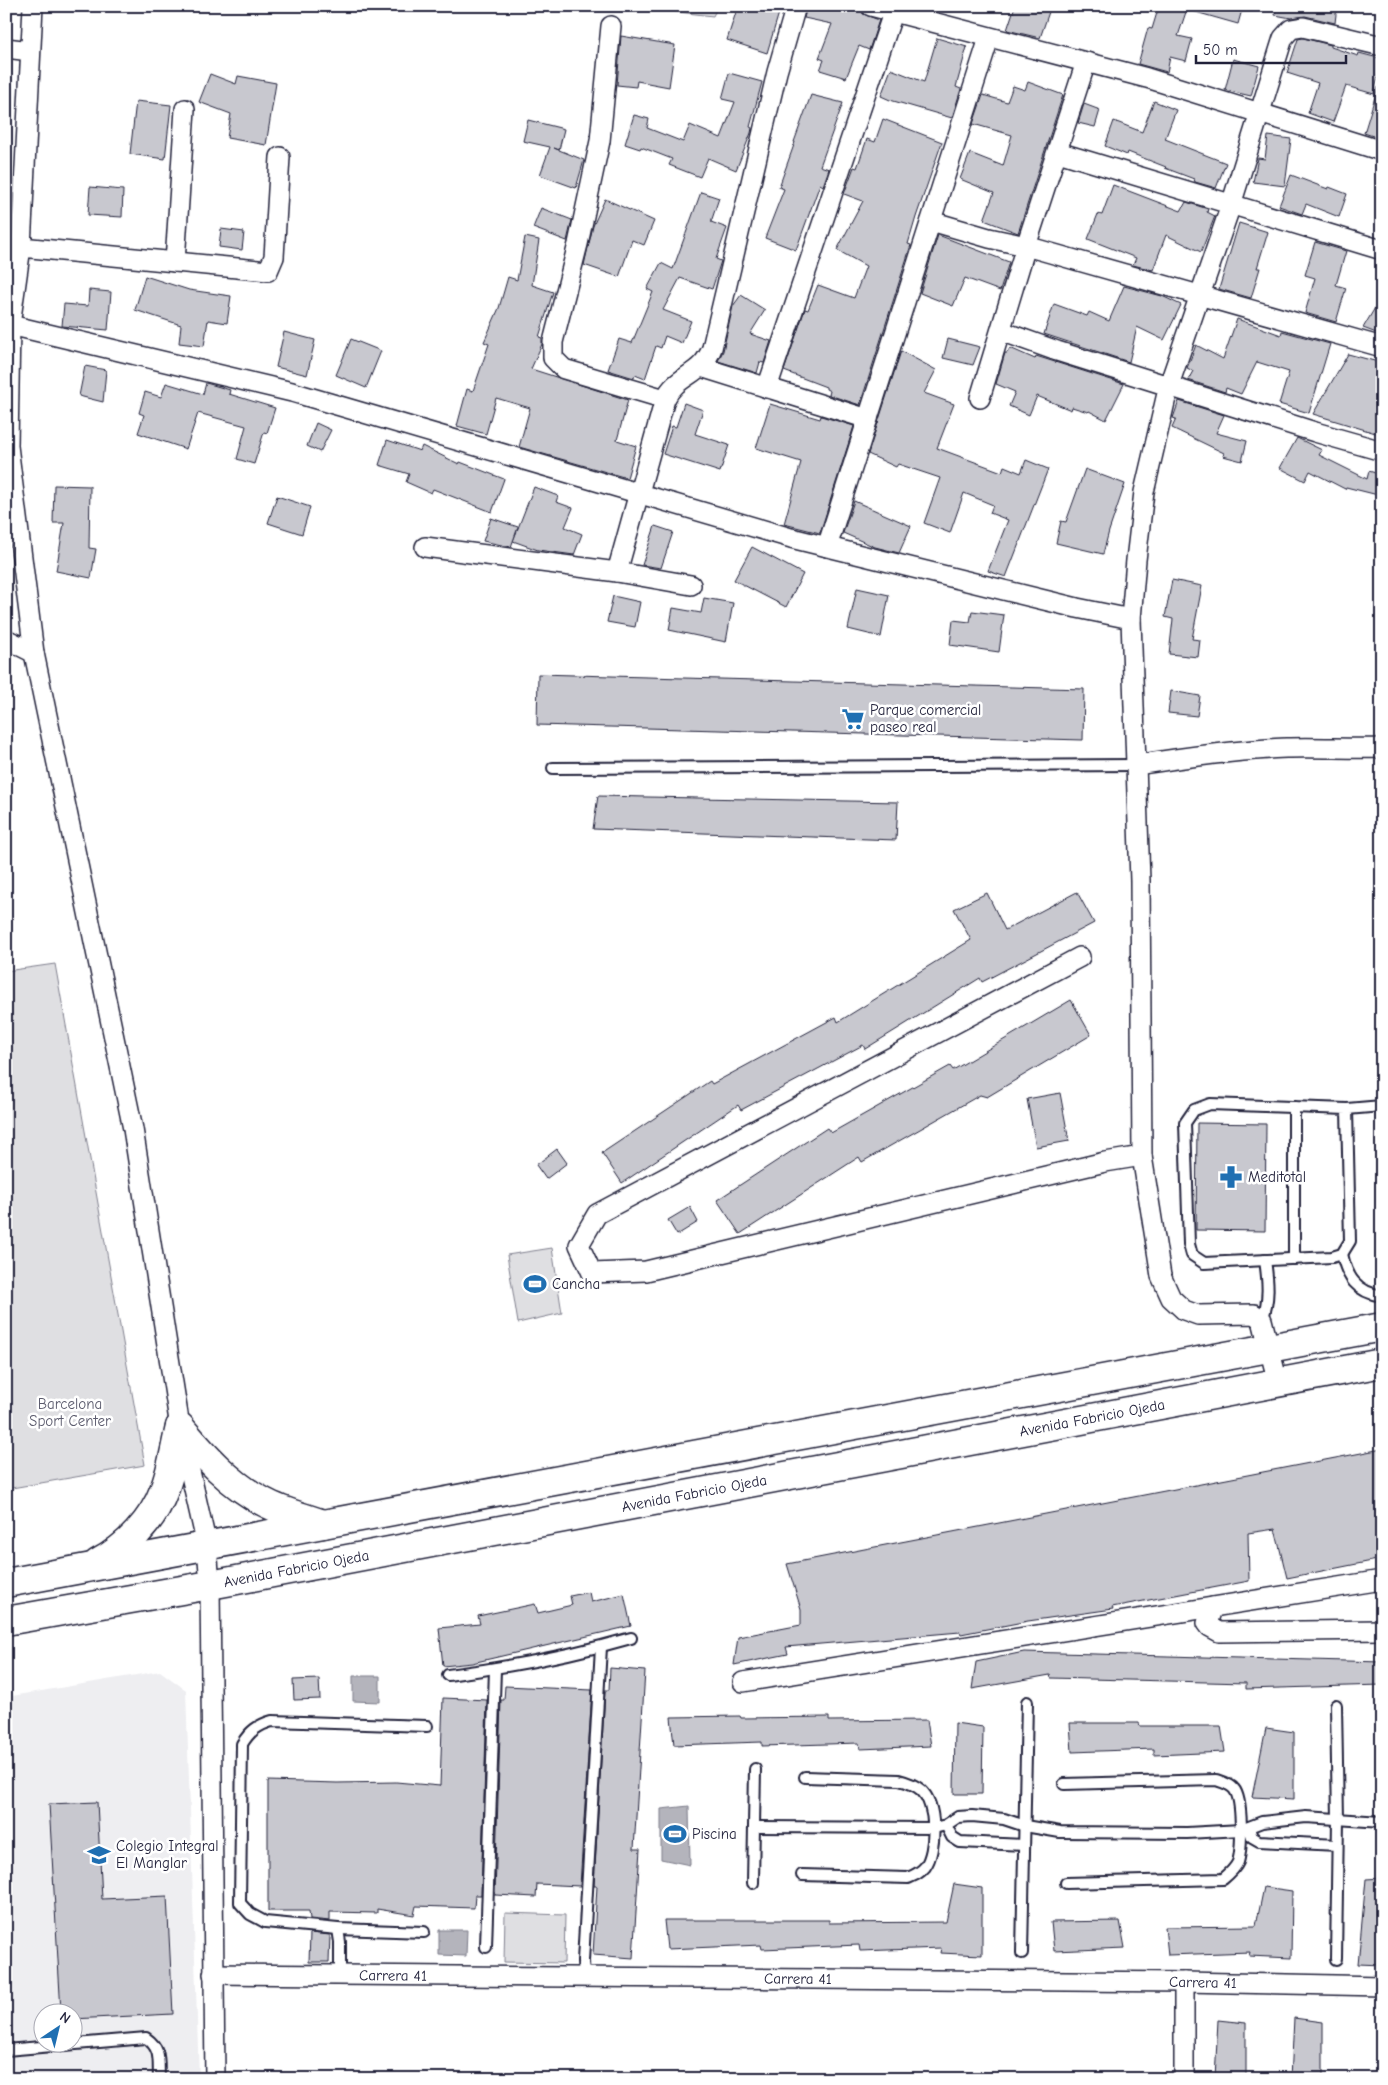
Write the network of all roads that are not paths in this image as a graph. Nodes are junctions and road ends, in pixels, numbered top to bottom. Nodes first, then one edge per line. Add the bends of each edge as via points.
1 (33, 6) edge
2 (796, 6) edge
3 (871, 6) edge
4 (893, 12) junction
5 (611, 26) dead end
6 (988, 38) junction
7 (1382, 46) edge
8 (6, 48) edge
9 (30, 51) junction
10 (1086, 62) junction
11 (185, 109) dead end
12 (1259, 114) junction
13 (1058, 152) junction
14 (1382, 152) edge
15 (280, 157) dead end
16 (1231, 205) junction
17 (931, 220) junction
18 (1026, 246) junction
19 (21, 247) junction
20 (1382, 250) edge
21 (175, 262) junction
22 (1201, 296) junction
23 (8, 324) edge
24 (1001, 332) junction
25 (1382, 347) edge
26 (701, 368) junction
27 (1169, 385) junction
28 (767, 388) junction
29 (980, 398) dead end
30 (665, 400) junction
31 (868, 419) junction
32 (7, 445) edge
33 (1382, 451) edge
34 (639, 494) junction
35 (827, 547) junction
36 (425, 548) dead end
37 (617, 572) junction
38 (691, 585) dead end
39 (1131, 619) junction
40 (6, 639) edge
41 (34, 653) junction
42 (1382, 748) edge
43 (1136, 765) junction
44 (554, 768) dead end
45 (1080, 957) dead end
46 (1382, 1106) edge
47 (1294, 1107) junction
48 (1347, 1109) junction
49 (1142, 1156) junction
50 (1342, 1254) junction
51 (1294, 1258) junction
52 (1265, 1260) junction
53 (1382, 1296) edge
54 (1262, 1320) junction
55 (1382, 1327) edge
56 (1269, 1348) junction
57 (1382, 1363) edge
58 (1350, 1370) junction
59 (1382, 1376) edge
60 (1278, 1382) junction
61 (180, 1426) junction
62 (325, 1524) junction
63 (207, 1546) junction
64 (89, 1568) junction
65 (1382, 1580) edge
66 (6, 1583) edge
67 (210, 1585) junction
68 (1213, 1607) junction
69 (6, 1621) edge
70 (1382, 1630) edge
71 (631, 1638) dead end
72 (601, 1647) junction
73 (495, 1669) junction
74 (448, 1675) dead end
75 (744, 1682) dead end
76 (1027, 1702) dead end
77 (1336, 1705) dead end
78 (426, 1726) dead end
79 (754, 1768) dead end
80 (805, 1777) dead end
81 (1064, 1784) dead end
82 (1338, 1819) junction
83 (1382, 1822) edge
84 (946, 1825) junction
85 (1025, 1826) junction
86 (754, 1827) junction
87 (934, 1828) junction
88 (1245, 1829) junction
89 (1024, 1845) junction
90 (1337, 1845) junction
91 (802, 1875) dead end
92 (753, 1883) dead end
93 (1066, 1883) dead end
94 (338, 1929) junction
95 (424, 1932) dead end
96 (486, 1947) dead end
97 (1022, 1953) dead end
98 (1336, 1959) dead end
99 (213, 1974) junction
100 (340, 1975) junction
101 (584, 1977) junction
102 (1184, 1982) junction
103 (1382, 1986) edge
104 (6, 2050) edge
105 (159, 2079) edge
106 (215, 2079) edge
107 (1184, 2079) edge

1 - 9 street
2 - 26 street via 777,72 712,348
3 - 4 street
4 - 6 street
4 - 28 street
5 - 30 street via 600,141 552,358 564,369
6 - 10 street
6 - 17 street
7 - 12 street via 1303,27 1292,30 1283,38
8 - 9 street
9 - 19 street
10 - 12 street
10 - 13 street
11 - 21 street
12 - 14 street
12 - 16 street
13 - 16 street
13 - 18 street
15 - 21 street via 274,257 268,271
16 - 20 street
16 - 22 street
17 - 18 street
17 - 31 street
18 - 22 street
18 - 24 street
19 - 21 street
19 - 23 street
22 - 25 street
22 - 27 street
23 - 32 street
23 - 34 street via 292,392
24 - 27 street
24 - 29 street
26 - 28 street
26 - 30 street via 676,383
27 - 33 street
27 - 39 street via 1144,492
28 - 31 street
30 - 34 street
31 - 35 street
32 - 41 street
34 - 35 street
34 - 37 street
35 - 39 street
36 - 37 street
37 - 38 street
39 - 43 street
40 - 41 street
41 - 61 street via 133,1129
42 - 43 street via 1246,751
43 - 44 lane
43 - 49 street
45 - 49 street via 597,1214 579,1245 592,1274 646,1270
46 - 48 lane
47 - 48 lane
47 - 51 lane
47 - 52 lane via 1210,1104 1194,1110 1185,1123 1192,1254 1204,1263
48 - 50 lane via 1350,1241
49 - 54 street via 1161,1276 1171,1298 1184,1310 1198,1315 1247,1313
50 - 51 lane
50 - 53 lane via 1345,1271 1354,1284
51 - 52 lane
52 - 54 lane via 1267,1308
54 - 56 street
55 - 56 street
56 - 60 street
56 - 62 street
57 - 58 street, Avenida Fabricio Ojeda
58 - 59 street
58 - 60 street, Avenida Fabricio Ojeda
60 - 67 street, Avenida Fabricio Ojeda
61 - 62 street via 235,1483 264,1502
61 - 63 street
61 - 64 street via 164,1490 149,1519 114,1554
62 - 63 street
63 - 64 street
63 - 67 street
64 - 66 street
65 - 68 street
67 - 69 street, Avenida Fabricio Ojeda
67 - 99 street
68 - 70 street via 1208,1623 1219,1632
68 - 75 street
71 - 72 lane
72 - 73 lane
72 - 101 lane via 582,1962
73 - 74 lane
73 - 96 lane
76 - 85 lane
77 - 82 lane
78 - 94 lane via 272,1721 249,1732 242,1744 240,1903 250,1914 265,1922
79 - 86 lane
80 - 87 lane via 899,1780 912,1784 922,1790 928,1800
81 - 88 lane via 1216,1780 1234,1789
82 - 83 lane
82 - 88 lane via 1277,1819
82 - 90 lane
84 - 85 lane via 958,1817 972,1816
84 - 87 lane
84 - 89 lane via 952,1837 960,1842
85 - 88 lane via 1060,1832 1187,1833
85 - 89 lane
86 - 87 lane
86 - 92 lane
87 - 91 lane via 931,1855 926,1866 919,1874 908,1878
88 - 90 lane via 1259,1841
88 - 93 lane via 1237,1864 1223,1879
89 - 97 lane
90 - 98 lane
94 - 95 lane
94 - 100 lane
99 - 100 street, Carrera 41
99 - 106 street
100 - 101 street, Carrera 41
101 - 102 street, Carrera 41
102 - 103 street, Carrera 41
102 - 107 street
104 - 105 lane via 146,2038 158,2049

